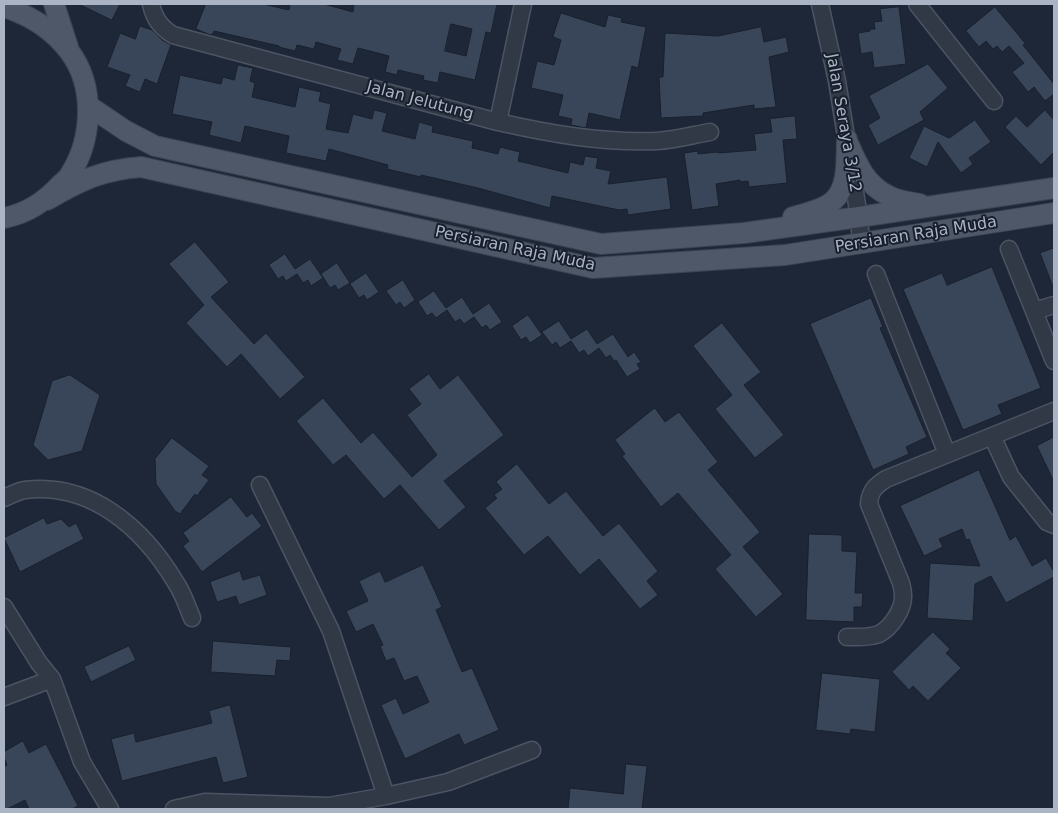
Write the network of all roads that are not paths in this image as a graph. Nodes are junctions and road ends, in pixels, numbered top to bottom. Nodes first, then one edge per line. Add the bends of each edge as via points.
1 (54, 4) edge
2 (151, 4) edge
3 (523, 4) edge
4 (820, 4) edge
5 (917, 4) edge
6 (4, 8) edge
7 (69, 51) junction
8 (994, 102) dead end
9 (89, 106) junction
10 (498, 122) junction
11 (710, 132) dead end
12 (847, 139) junction
13 (1054, 188) edge
14 (47, 200) junction
15 (930, 207) junction
16 (1054, 213) edge
17 (4, 218) edge
18 (859, 218) junction
19 (744, 232) junction
20 (861, 243) junction
21 (1009, 249) dead end
22 (876, 274) dead end
23 (1054, 305) edge
24 (1034, 311) junction
25 (1054, 361) edge
26 (1054, 411) edge
27 (992, 436) junction
28 (947, 454) junction
29 (260, 485) dead end
30 (4, 498) edge
31 (1054, 525) edge
32 (4, 606) edge
33 (192, 618) dead end
34 (847, 637) dead end
35 (52, 679) junction
36 (4, 697) edge
37 (532, 750) dead end
38 (386, 796) junction
39 (110, 809) edge
40 (174, 809) edge

1 - 7 main road
2 - 10 street, Jalan Jelutung via 158,22 173,35
3 - 10 street
4 - 12 street, Jalan Seraya 3/12
5 - 8 street
6 - 7 main road via 41,23
7 - 9 main road via 83,77
9 - 14 main road via 86,141 71,174
9 - 19 main road, Persiaran Raja Muda via 155,146 601,244
10 - 11 street, Jalan Jelutung via 551,134 606,141 659,141
12 - 15 main road via 869,183 889,196
12 - 18 street, Jalan Seraya 3/12
12 - 19 main road via 844,178 834,200 823,207
13 - 15 main road, Persiaran Raja Muda
14 - 17 main road, Persiaran Raja Muda
14 - 20 main road, Persiaran Raja Muda via 93,176 116,169 142,167 593,268 785,255
15 - 18 main road, Persiaran Raja Muda
16 - 20 main road, Persiaran Raja Muda
18 - 19 main road, Persiaran Raja Muda
18 - 20 street, Jalan Seraya 3/12
21 - 24 street
22 - 28 street
23 - 24 street
24 - 25 street
26 - 27 street
27 - 28 street
27 - 31 street via 1011,477 1047,522
28 - 34 street via 875,486 869,504 901,583 903,601 900,612 887,629 871,636
29 - 38 street via 331,631
30 - 33 street via 24,490 61,490 96,502 126,521 151,547 177,583
32 - 35 street
35 - 36 street
35 - 39 street via 82,762
37 - 38 street via 448,782
38 - 40 street via 329,806 206,802

